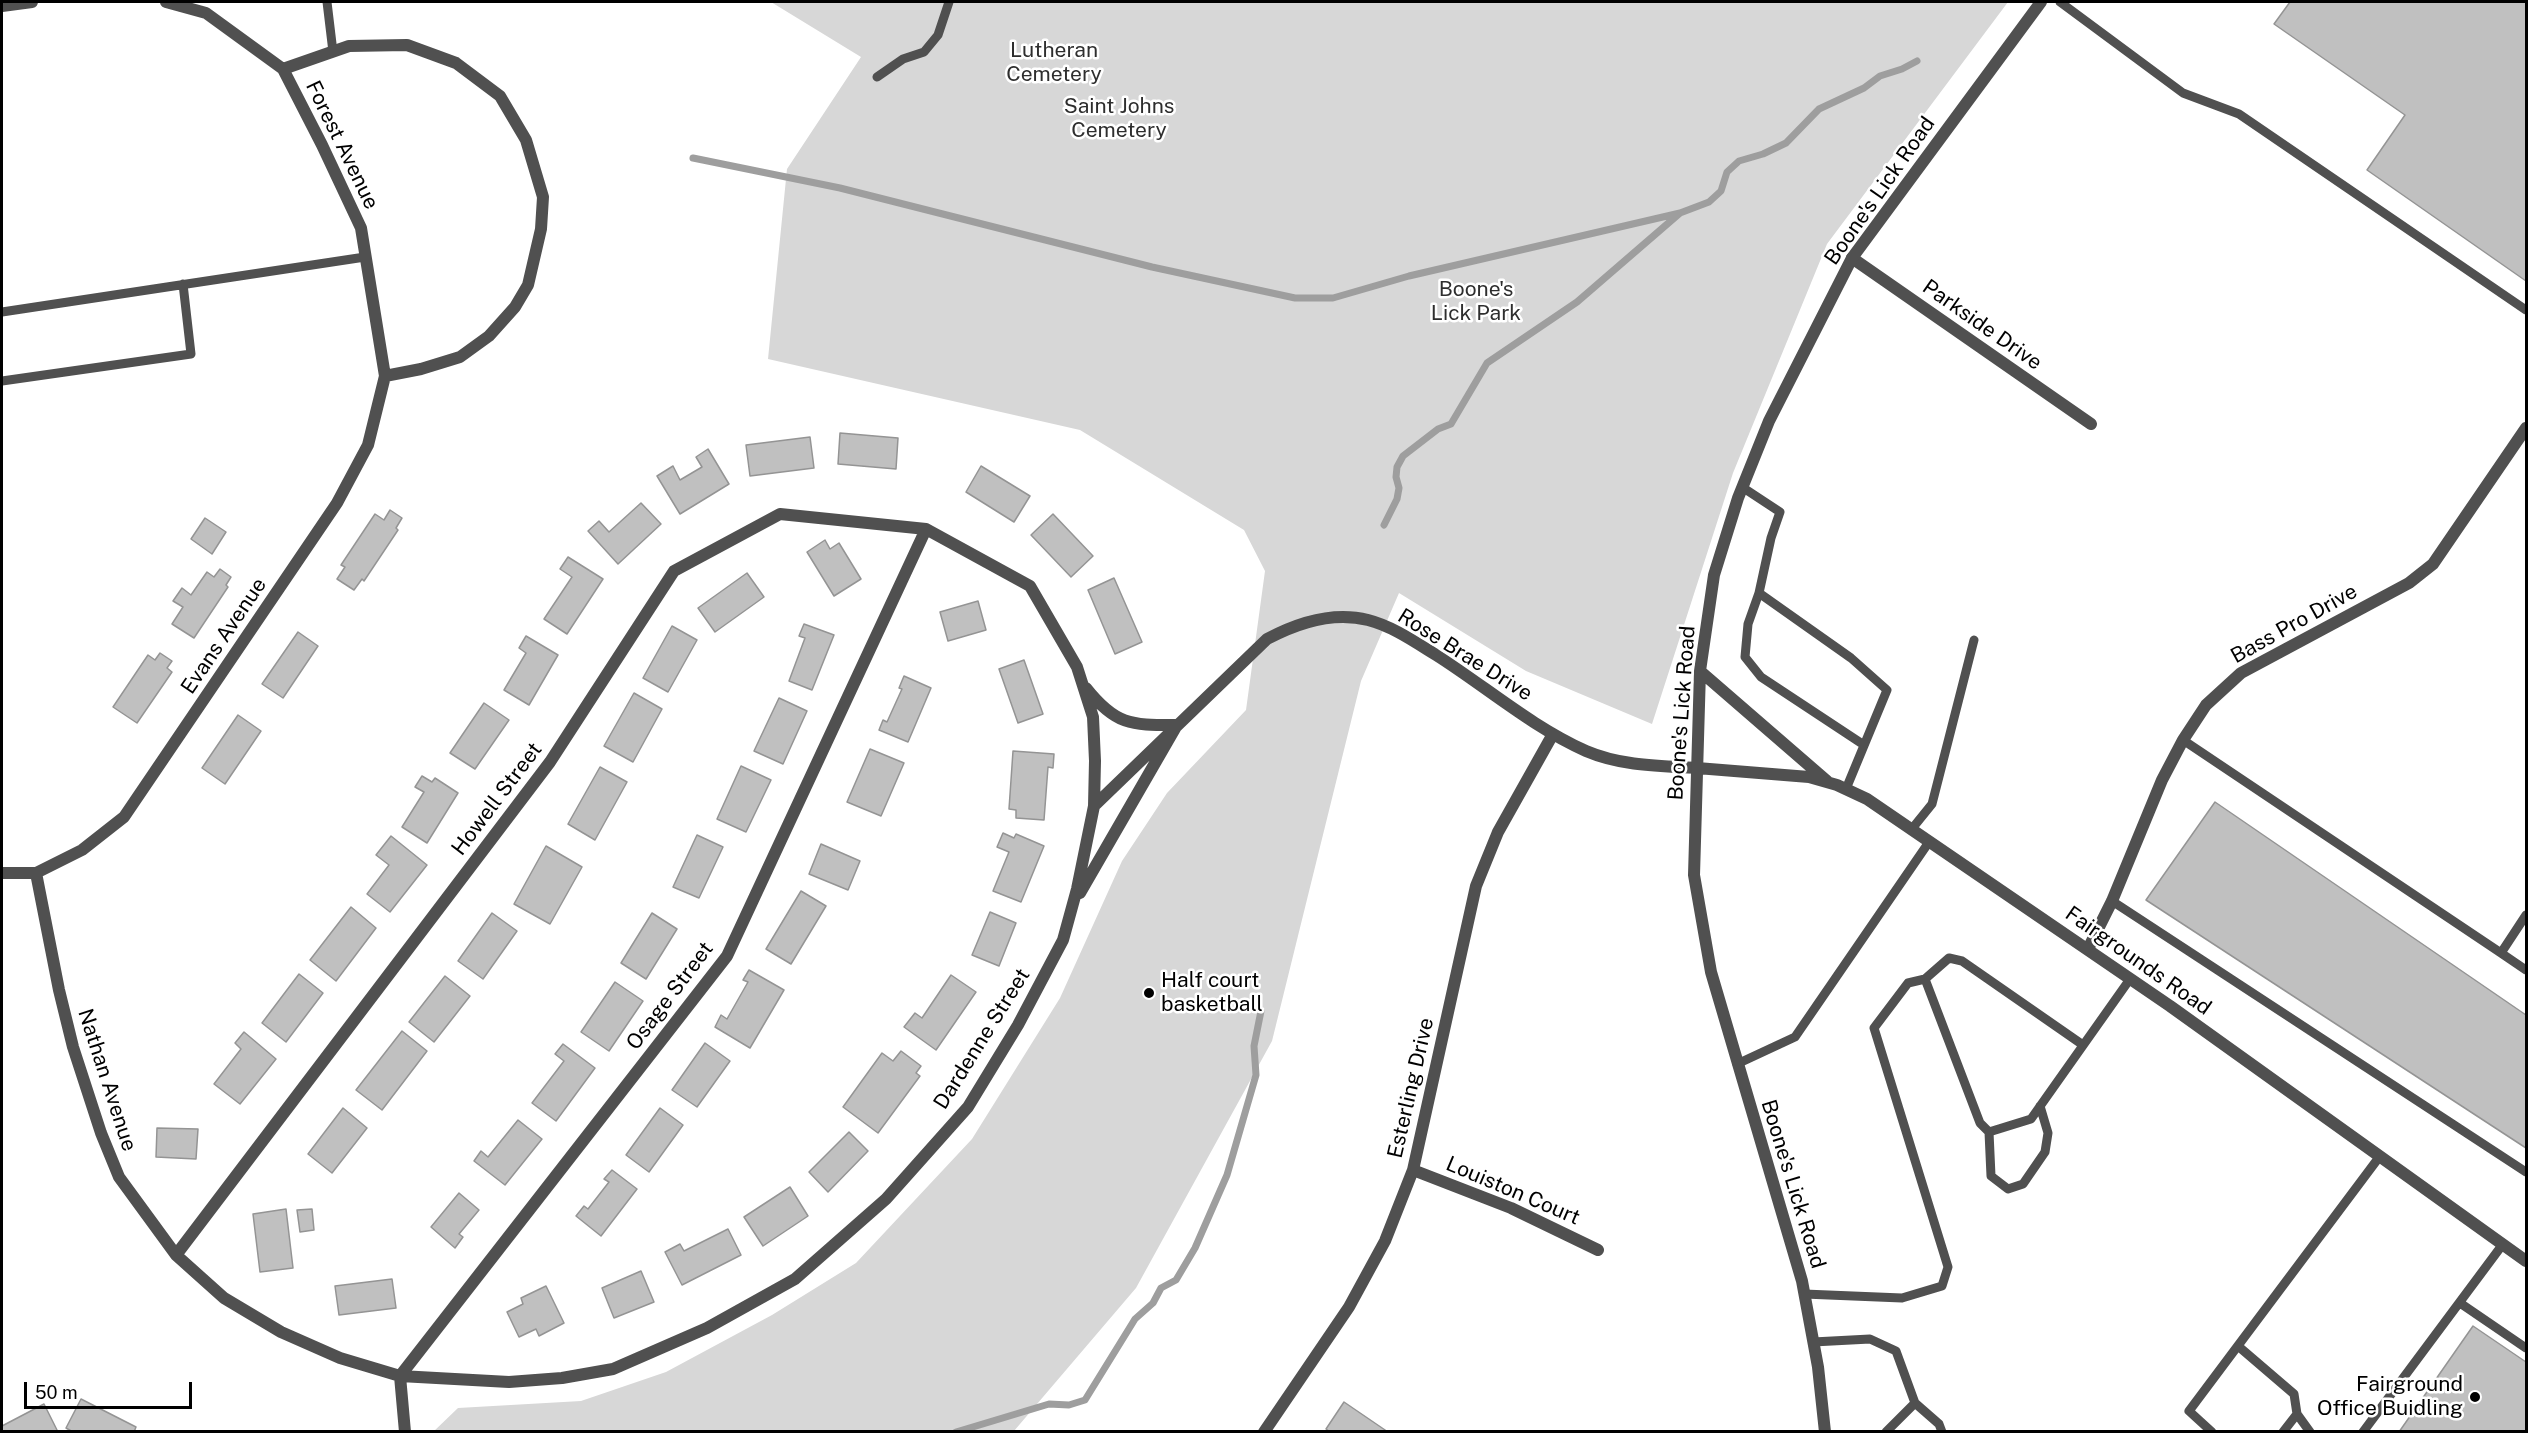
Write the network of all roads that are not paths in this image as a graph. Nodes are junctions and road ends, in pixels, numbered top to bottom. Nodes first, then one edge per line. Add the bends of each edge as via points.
1 (32, 2) edge
2 (166, 2) edge
3 (327, 2) edge
4 (949, 2) edge
5 (2041, 2) edge
6 (2060, 2) edge
7 (2, 6) edge
8 (333, 52) junction
9 (283, 69) junction
10 (878, 77) dead end
11 (365, 257) junction
12 (1852, 258) junction
13 (183, 284) junction
14 (2526, 310) edge
15 (2, 312) edge
16 (385, 376) junction
17 (2, 381) edge
18 (2091, 424) dead end
19 (2526, 428) edge
20 (1742, 487) junction
21 (926, 529) junction
22 (1759, 593) junction
23 (1974, 640) dead end
24 (1700, 671) junction
25 (1082, 683) junction
26 (1177, 725) junction
27 (1553, 734) junction
28 (2183, 740) junction
29 (1864, 745) junction
30 (1697, 768) junction
31 (1827, 781) junction
32 (1846, 789) junction
33 (1094, 806) junction
34 (1911, 830) junction
35 (1929, 842) junction
36 (2, 873) edge
37 (36, 873) junction
38 (2112, 901) junction
39 (1073, 904) junction
40 (2526, 915) edge
41 (2088, 949) junction
42 (2501, 953) junction
43 (2526, 970) edge
44 (1925, 979) junction
45 (2130, 979) junction
46 (2084, 1045) junction
47 (1737, 1064) junction
48 (2040, 1106) junction
49 (1989, 1132) junction
50 (2380, 1156) junction
51 (1413, 1170) junction
52 (2526, 1172) edge
53 (2503, 1244) junction
54 (1598, 1250) dead end
55 (176, 1255) junction
56 (2526, 1261) edge
57 (1804, 1294) junction
58 (2460, 1303) junction
59 (1813, 1342) junction
60 (2238, 1346) junction
61 (2526, 1348) edge
62 (400, 1376) junction
63 (1915, 1402) junction
64 (2297, 1414) junction
65 (405, 1431) edge
66 (1264, 1431) edge
67 (1825, 1431) edge
68 (1886, 1431) edge
69 (1942, 1431) edge
70 (2212, 1431) edge
71 (2283, 1431) edge
72 (2310, 1431) edge
73 (2363, 1431) edge

1 - 7 street
2 - 9 street, Forest Avenue via 206,13
3 - 8 lane
4 - 10 lane via 938,35 924,52 903,59
5 - 12 street, Boone's Lick Road
6 - 14 lane via 2183,93 2239,114
8 - 9 street
8 - 16 street via 349,46 407,45 456,63 500,96 526,140 543,197 536,258 528,285 515,308 489,336 460,357
9 - 11 street, Forest Avenue via 361,228
11 - 13 lane
11 - 16 street, Forest Avenue
12 - 18 street, Parkside Drive
12 - 20 street, Boone's Lick Road via 1769,421
13 - 15 lane
13 - 17 lane via 191,354
16 - 37 street, Evans Avenue via 368,445 337,502 124,817 82,850
19 - 28 street, Bass Pro Drive via 2433,564 2409,583 2241,674 2206,705
20 - 22 lane via 1780,512
20 - 24 street, Boone's Lick Road via 1714,575
21 - 25 street, Dardenne Street via 1030,586 1077,667
21 - 55 street, Howell Street via 780,514 674,571 550,762
21 - 62 street, Osage Street via 727,956
22 - 29 lane via 1748,624 1745,657 1761,677
22 - 29 lane via 1851,658 1887,690
23 - 34 lane via 1932,804
24 - 30 street, Boone's Lick Road
24 - 31 street
25 - 26 street via 1107,712 1123,721
25 - 33 street, Dardenne Street via 1093,717
26 - 27 street, Rose Brae Drive via 1267,639 1294,624 1341,617 1368,620 1408,637
26 - 33 street, Rose Brae Drive
26 - 39 street
27 - 30 street, Rose Brae Drive via 1622,763
27 - 51 street, Esterling Drive via 1498,832 1476,886
28 - 38 street, Bass Pro Drive via 2162,780
28 - 42 lane
29 - 32 lane
30 - 31 street, Fairgrounds Road
30 - 47 street, Boone's Lick Road via 1694,875 1711,972
31 - 32 street, Fairgrounds Road
32 - 34 street, Fairgrounds Road
33 - 39 street, Dardenne Street
34 - 35 street, Fairgrounds Road
35 - 41 street, Fairgrounds Road
35 - 47 lane via 1795,1037
36 - 37 street
37 - 55 street, Nathan Avenue via 62,1001 101,1133 119,1177
38 - 41 street, Bass Pro Drive
38 - 52 lane
39 - 62 street, Dardenne Street via 1063,940 968,1107 886,1199 795,1279 707,1328 613,1369 509,1382
40 - 42 lane
41 - 45 street, Fairgrounds Road
42 - 43 lane
44 - 46 lane via 1949,958 1962,961
44 - 49 lane via 1980,1123
44 - 57 lane via 1908,983 1874,1028 1948,1267 1942,1286 1902,1298
45 - 46 lane
45 - 50 street, Fairgrounds Road
46 - 48 lane
47 - 57 street, Boone's Lick Road
48 - 49 lane via 2031,1119
48 - 49 lane via 2048,1133 2045,1152 2023,1184 2008,1190 1991,1176
50 - 53 street, Fairgrounds Road
50 - 60 lane
51 - 54 street, Louiston Court via 1511,1208
51 - 66 street, Esterling Drive via 1385,1241 1349,1306
53 - 56 street, Fairgrounds Road
53 - 58 lane
55 - 62 street, Nathan Avenue via 224,1298 281,1332 340,1358
57 - 59 street, Boone's Lick Road
58 - 61 lane
58 - 73 lane
59 - 63 lane via 1870,1339 1896,1351
59 - 67 street, Boone's Lick Road
60 - 64 lane via 2294,1394
60 - 70 lane via 2189,1411
62 - 65 street
63 - 68 lane
63 - 69 lane
64 - 71 lane
64 - 72 lane

